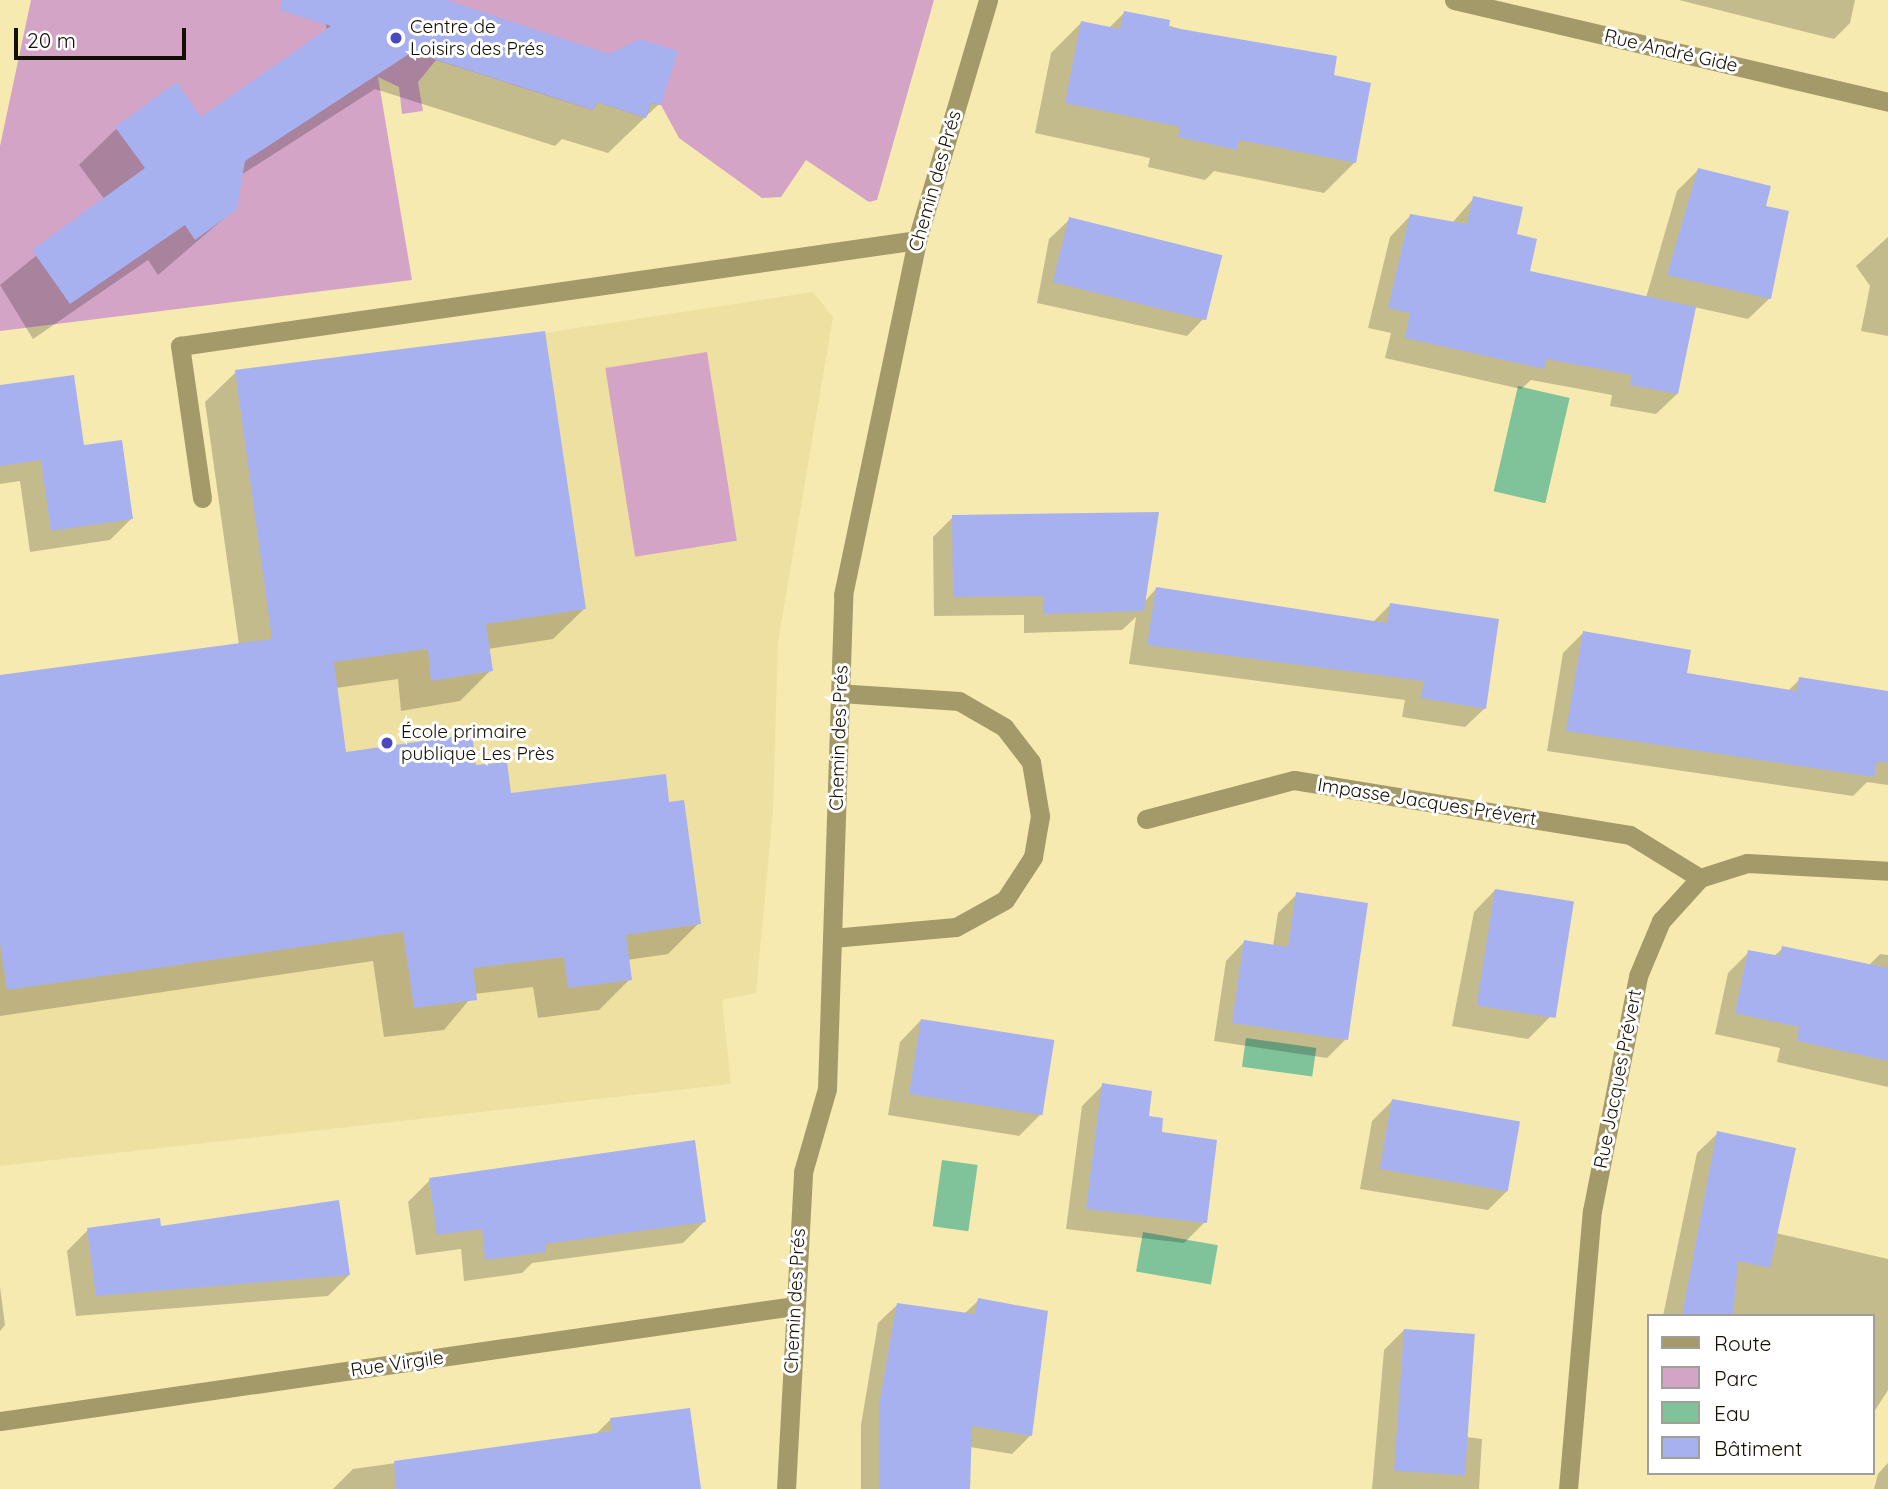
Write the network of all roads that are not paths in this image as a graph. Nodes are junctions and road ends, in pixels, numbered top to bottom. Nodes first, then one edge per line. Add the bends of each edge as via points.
1 (988, 0) edge
2 (1454, 0) edge
3 (1888, 102) edge
4 (917, 240) junction
5 (202, 498) dead end
6 (840, 693) junction
7 (1146, 819) dead end
8 (1888, 871) edge
9 (1700, 878) junction
10 (832, 938) junction
11 (794, 1306) junction
12 (0, 1421) edge
13 (786, 1489) edge
14 (1568, 1489) edge

1 - 4 street, Chemin des Prés
2 - 3 street, Rue André Gide
4 - 5 street via 180,346
4 - 6 street, Chemin des Prés via 844,594
6 - 10 street, Chemin des Prés
6 - 10 street via 959,701 1004,727 1031,762 1040,816 1034,856 1005,900 956,927
7 - 9 street, Impasse Jacques Prévert via 1294,780 1629,835
8 - 9 street, Rue Jacques Prévert via 1747,863
9 - 14 street, Rue Jacques Prévert via 1661,920 1638,976 1592,1211
10 - 11 street, Chemin des Prés via 827,1089 803,1172
11 - 12 street, Rue Virgile
11 - 13 street, Chemin des Prés

